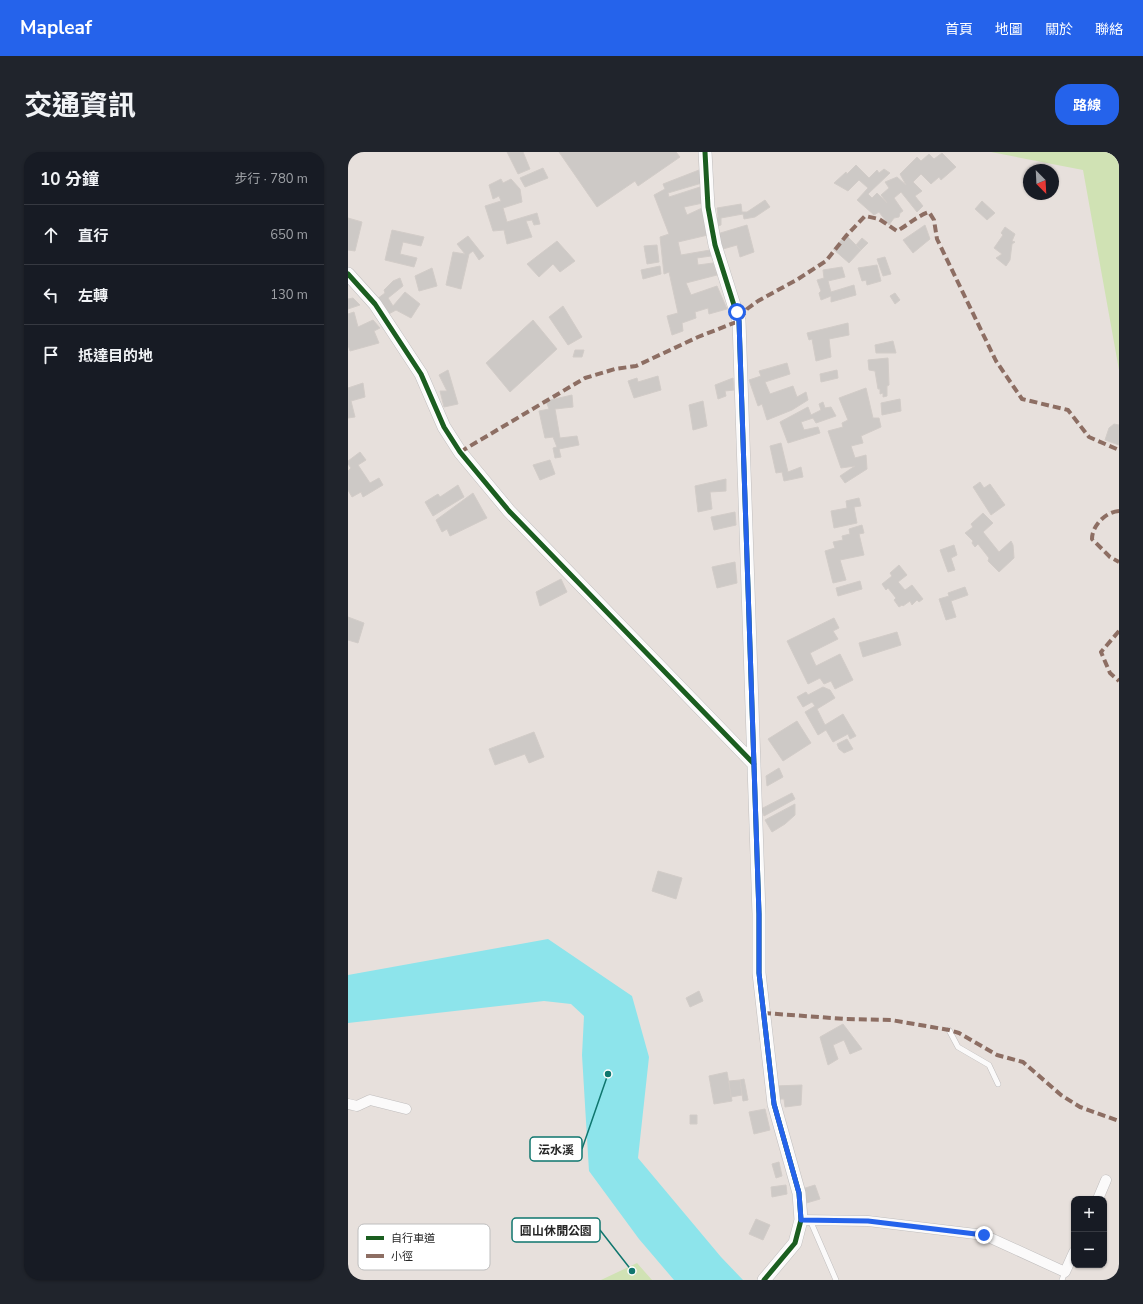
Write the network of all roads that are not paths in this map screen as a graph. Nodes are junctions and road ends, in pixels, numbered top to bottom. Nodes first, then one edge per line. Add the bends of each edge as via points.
1 (705, 152) edge
2 (348, 274) edge
3 (754, 764) junction
4 (949, 1030) dead end
5 (998, 1084) dead end
6 (348, 1104) edge
7 (406, 1109) dead end
8 (1106, 1180) dead end
9 (1099, 1196) edge
10 (805, 1220) junction
11 (1071, 1259) edge
12 (1063, 1276) edge
13 (764, 1280) edge
14 (836, 1280) edge

1 - 3 street via 708,207 714,237 739,321
2 - 3 street via 380,311 421,374 444,427 460,452 515,517
3 - 10 street via 759,973 774,1104
4 - 5 lane via 958,1047 989,1065
6 - 7 street via 357,1106 370,1100
8 - 9 street
10 - 12 street via 868,1221 984,1235
10 - 13 street via 795,1243
10 - 14 lane
11 - 12 street

